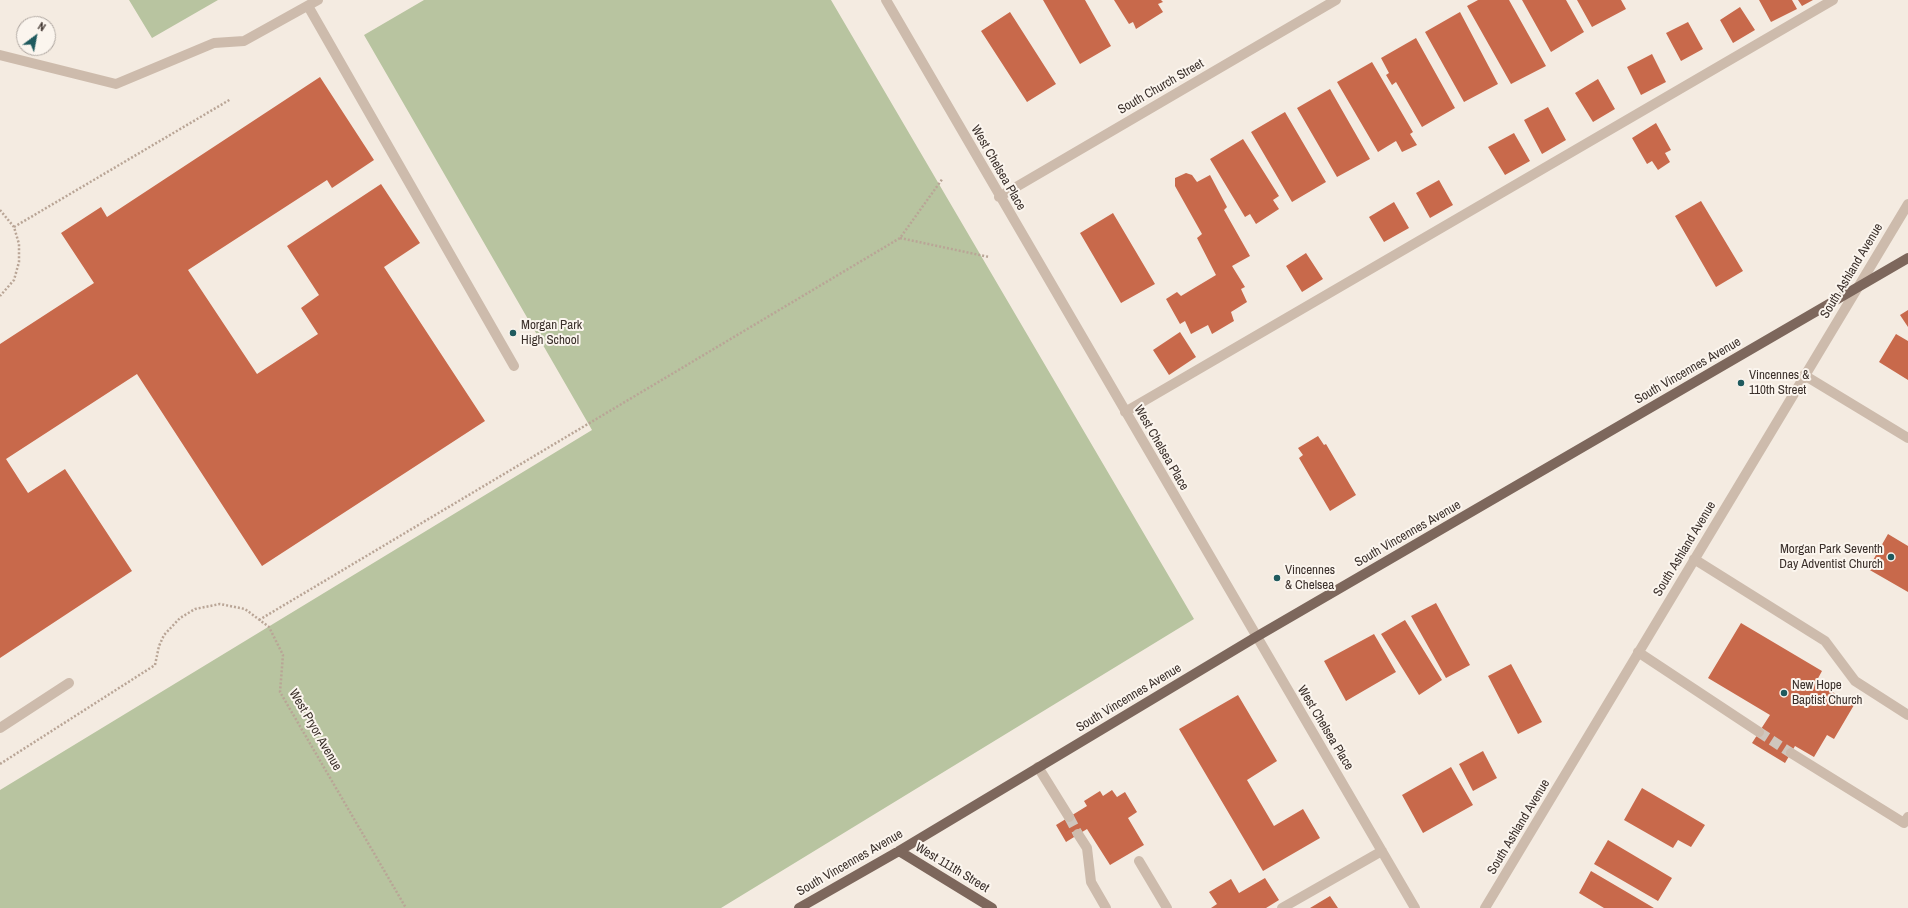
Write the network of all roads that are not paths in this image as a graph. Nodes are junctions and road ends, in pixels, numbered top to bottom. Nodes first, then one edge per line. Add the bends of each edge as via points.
1 (318, 0) edge
2 (886, 0) edge
3 (1336, 0) edge
4 (1833, 0) edge
5 (308, 6) junction
6 (0, 55) edge
7 (999, 197) junction
8 (1908, 204) edge
9 (1908, 258) edge
10 (1859, 287) junction
11 (514, 366) dead end
12 (1804, 375) junction
13 (1125, 412) junction
14 (1908, 438) edge
15 (1694, 559) junction
16 (1256, 637) junction
17 (1638, 652) junction
18 (69, 683) dead end
19 (1908, 715) edge
20 (0, 728) edge
21 (1759, 732) tunnel mouth
22 (1791, 753) tunnel mouth
23 (1038, 767) junction
24 (1068, 817) tunnel mouth
25 (1908, 817) edge
26 (1078, 834) tunnel mouth
27 (899, 851) junction
28 (1382, 851) junction
29 (1139, 860) dead end
30 (799, 908) edge
31 (992, 908) edge
32 (1106, 908) edge
33 (1167, 908) edge
34 (1282, 908) edge
35 (1416, 908) edge
36 (1485, 908) edge

1 - 5 street
2 - 7 street, West Chelsea Place
3 - 7 street, South Church Street
4 - 13 street
5 - 6 street via 244,41 214,42 116,84
5 - 11 street
7 - 13 street, West Chelsea Place
8 - 10 street, South Ashland Avenue
9 - 10 main road, South Vincennes Avenue
10 - 12 street, South Ashland Avenue
10 - 16 main road, South Vincennes Avenue
12 - 14 street
12 - 15 street, South Ashland Avenue
13 - 16 street, West Chelsea Place
15 - 17 street, South Ashland Avenue
15 - 19 street via 1825,641 1855,681
16 - 23 main road, South Vincennes Avenue
16 - 28 street, West Chelsea Place
17 - 21 street
17 - 36 street, South Ashland Avenue
18 - 20 street
22 - 25 street via 1904,823
23 - 24 street
23 - 27 main road, South Vincennes Avenue
26 - 32 street via 1087,848 1091,882
27 - 30 main road, South Vincennes Avenue
27 - 31 main road, West 111th Street
28 - 34 street
28 - 35 street, West Chelsea Place
29 - 33 street

